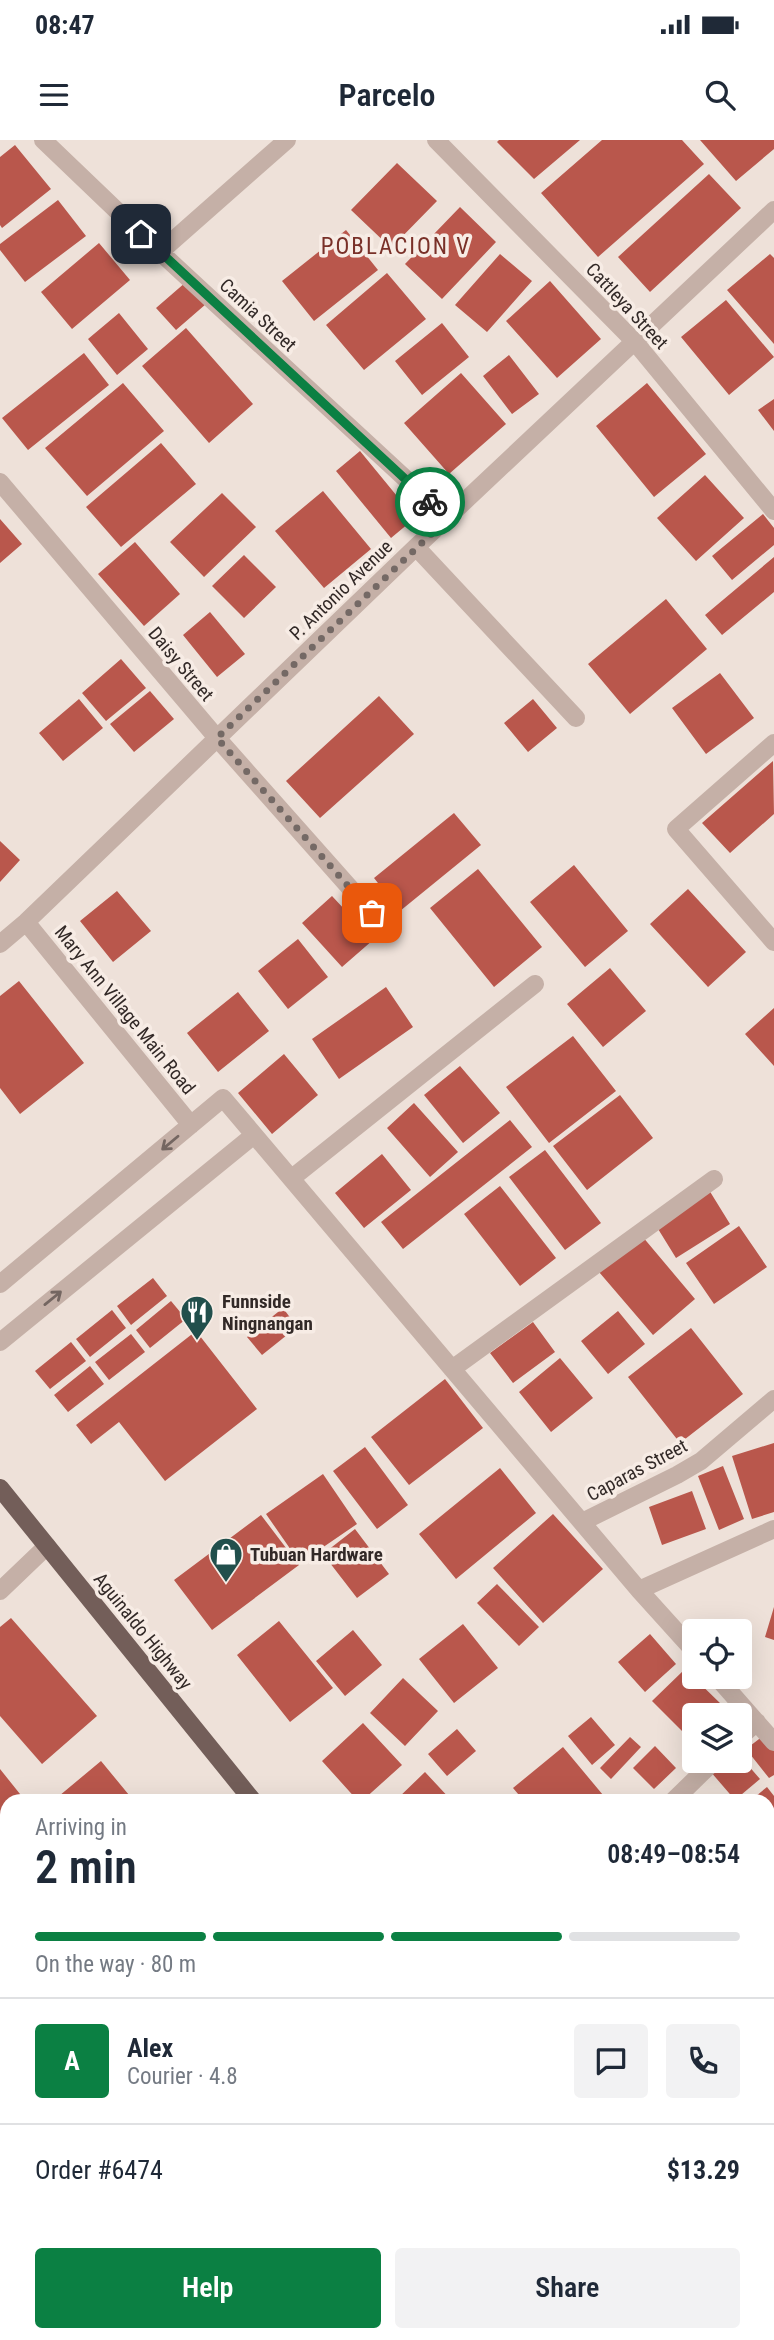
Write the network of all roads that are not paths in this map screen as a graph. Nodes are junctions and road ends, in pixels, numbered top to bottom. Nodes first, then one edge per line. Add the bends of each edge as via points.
1 (43, 140) edge
2 (287, 140) edge
3 (436, 140) edge
4 (774, 210) edge
5 (160, 252) junction
6 (635, 342) junction
7 (0, 482) edge
8 (774, 512) edge
9 (448, 518) junction
10 (416, 547) junction
11 (576, 718) dead end
12 (217, 738) junction
13 (774, 743) edge
14 (26, 922) junction
15 (390, 933) dead end
16 (772, 935) edge
17 (0, 944) edge
18 (535, 984) dead end
19 (191, 1125) junction
20 (254, 1135) junction
21 (292, 1178) junction
22 (714, 1179) dead end
23 (0, 1284) edge
24 (0, 1342) edge
25 (452, 1369) junction
26 (774, 1399) edge
27 (0, 1488) edge
28 (582, 1522) junction
29 (774, 1529) edge
30 (47, 1546) junction
31 (639, 1590) junction
32 (0, 1591) edge
33 (682, 1638) edge
34 (728, 1689) edge
35 (757, 1722) junction
36 (752, 1726) edge
37 (774, 1742) edge
38 (702, 1773) edge
39 (247, 1794) edge
40 (680, 1794) edge

1 - 5 street, Camia Street
2 - 5 street
3 - 6 street, Cattleya Street
4 - 6 street, P. Antonio Avenue
5 - 9 street, Camia Street
6 - 8 street, Cattleya Street
6 - 9 street, P. Antonio Avenue
7 - 12 street, Daisy Street
9 - 10 street, P. Antonio Avenue
10 - 11 street
10 - 12 street, P. Antonio Avenue
12 - 14 street, P. Antonio Avenue
12 - 15 street, Daisy Street
13 - 16 street via 676,829
14 - 17 street, P. Antonio Avenue
14 - 19 street, Mary Ann Village Main Road
18 - 21 street
19 - 20 street via 223,1098
19 -> 23 street
20 - 21 street
24 -> 20 street
21 - 25 street
22 - 25 street
25 - 28 street
26 - 28 street, Caparas Street via 701,1461
27 - 30 main road, Aguinaldo Highway
28 - 31 street
29 - 31 street
30 - 32 street
30 - 39 main road, Aguinaldo Highway
31 - 33 street
34 - 35 street
35 - 36 street
35 - 37 street
38 - 40 street

